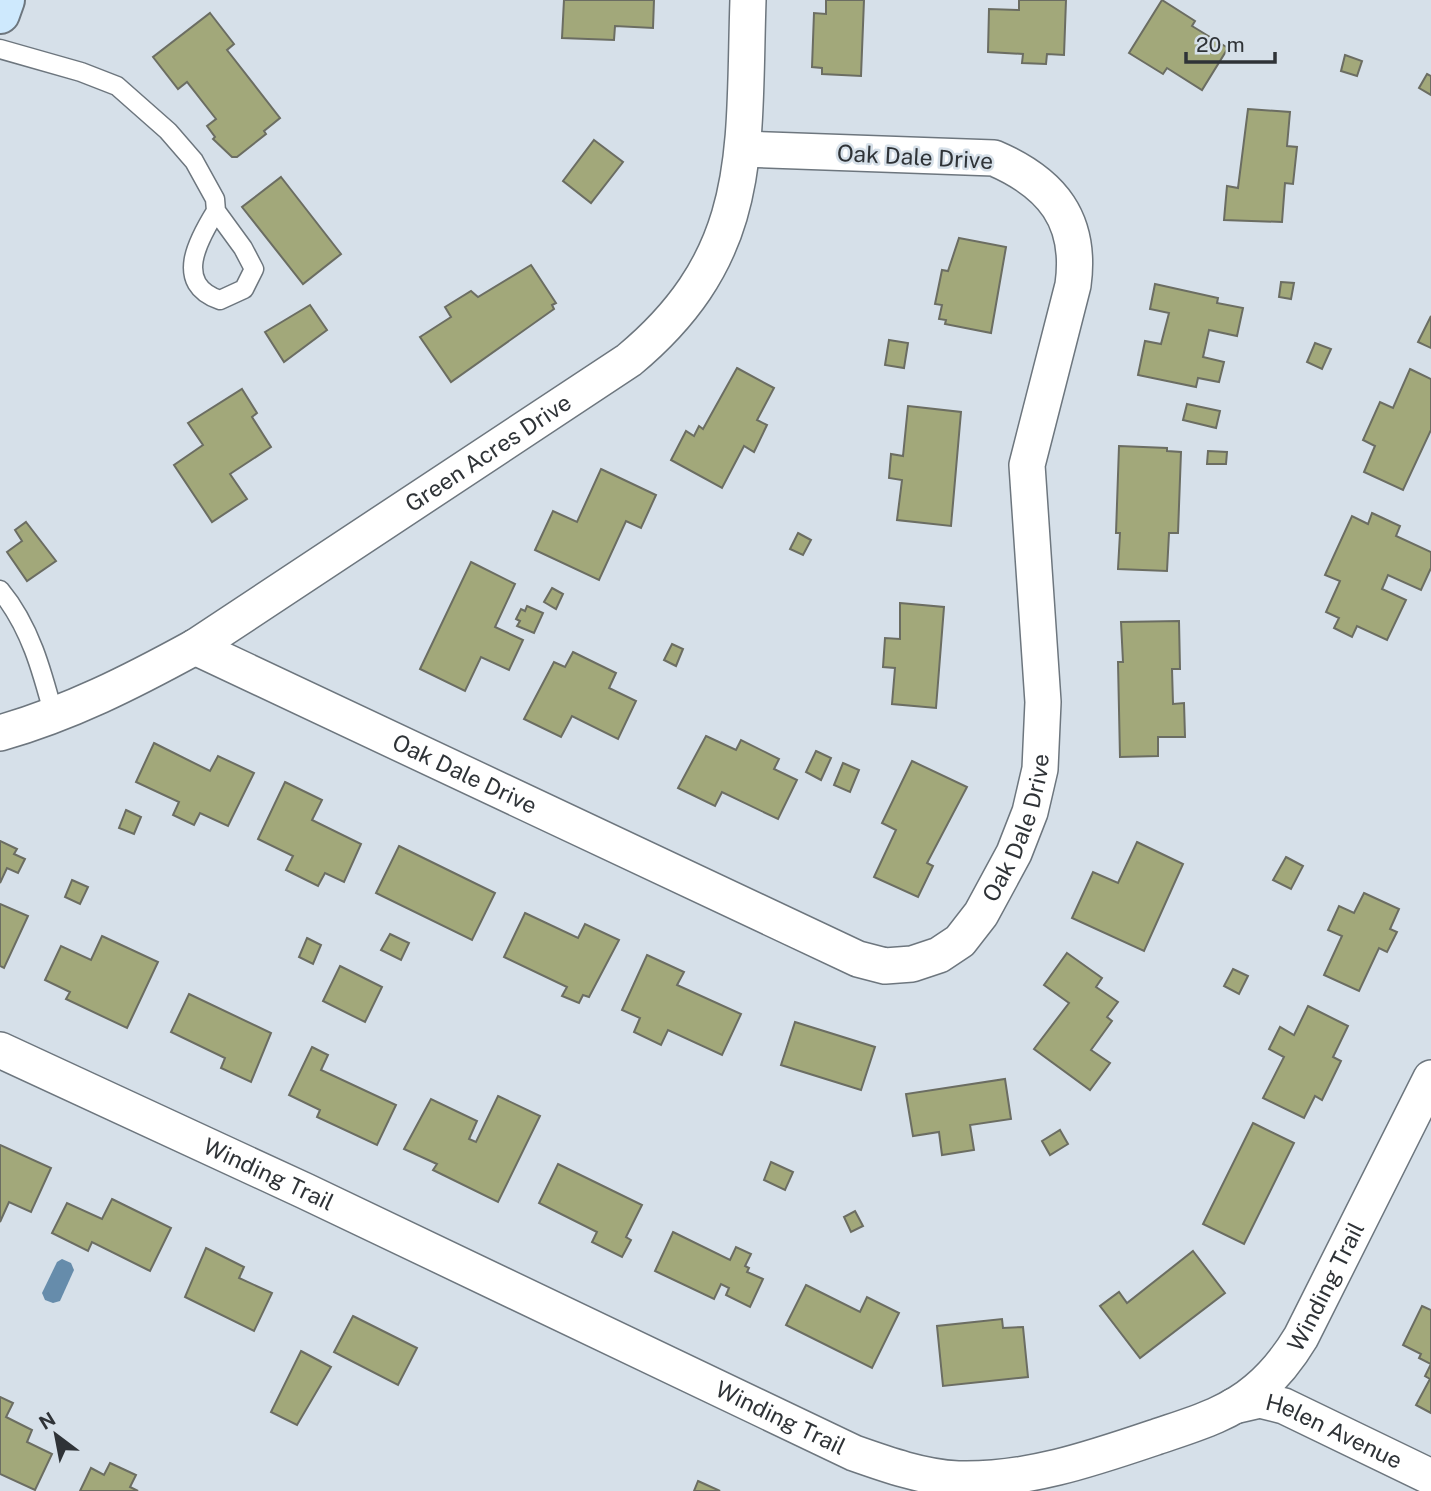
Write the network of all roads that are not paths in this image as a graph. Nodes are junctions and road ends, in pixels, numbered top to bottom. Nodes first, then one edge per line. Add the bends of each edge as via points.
1 (5, 0) edge
2 (748, 0) edge
3 (0, 14) edge
4 (0, 49) edge
5 (743, 149) junction
6 (216, 211) junction
7 (0, 590) edge
8 (195, 647) junction
9 (54, 716) junction
10 (0, 733) edge
11 (0, 1049) edge
12 (1431, 1078) edge
13 (1234, 1406) junction
14 (1431, 1476) edge

1 - 3 street
2 - 5 street, Green Acres Drive
4 - 6 lane via 117,86 194,161 215,199
5 - 8 street, Green Acres Drive via 725,237 693,296 662,333 629,360
5 - 8 street, Oak Dale Drive via 994,158 1020,169 1044,188 1062,212 1073,240 1077,256 1073,285 1027,465 1043,702 1040,769 1014,853 981,914 960,941 939,956 912,964 885,966 858,959
6 - 6 lane via 197,243 192,275 205,295 220,300 244,289 254,269
7 - 9 lane via 18,612
8 - 9 street, Green Acres Drive via 122,688
9 - 10 street, Green Acres Drive
11 - 13 street, Winding Trail via 888,1466 955,1478 1028,1475 1106,1454
12 - 13 street, Winding Trail via 1301,1337 1274,1374
13 - 14 street, Helen Avenue via 1260,1401 1284,1406

